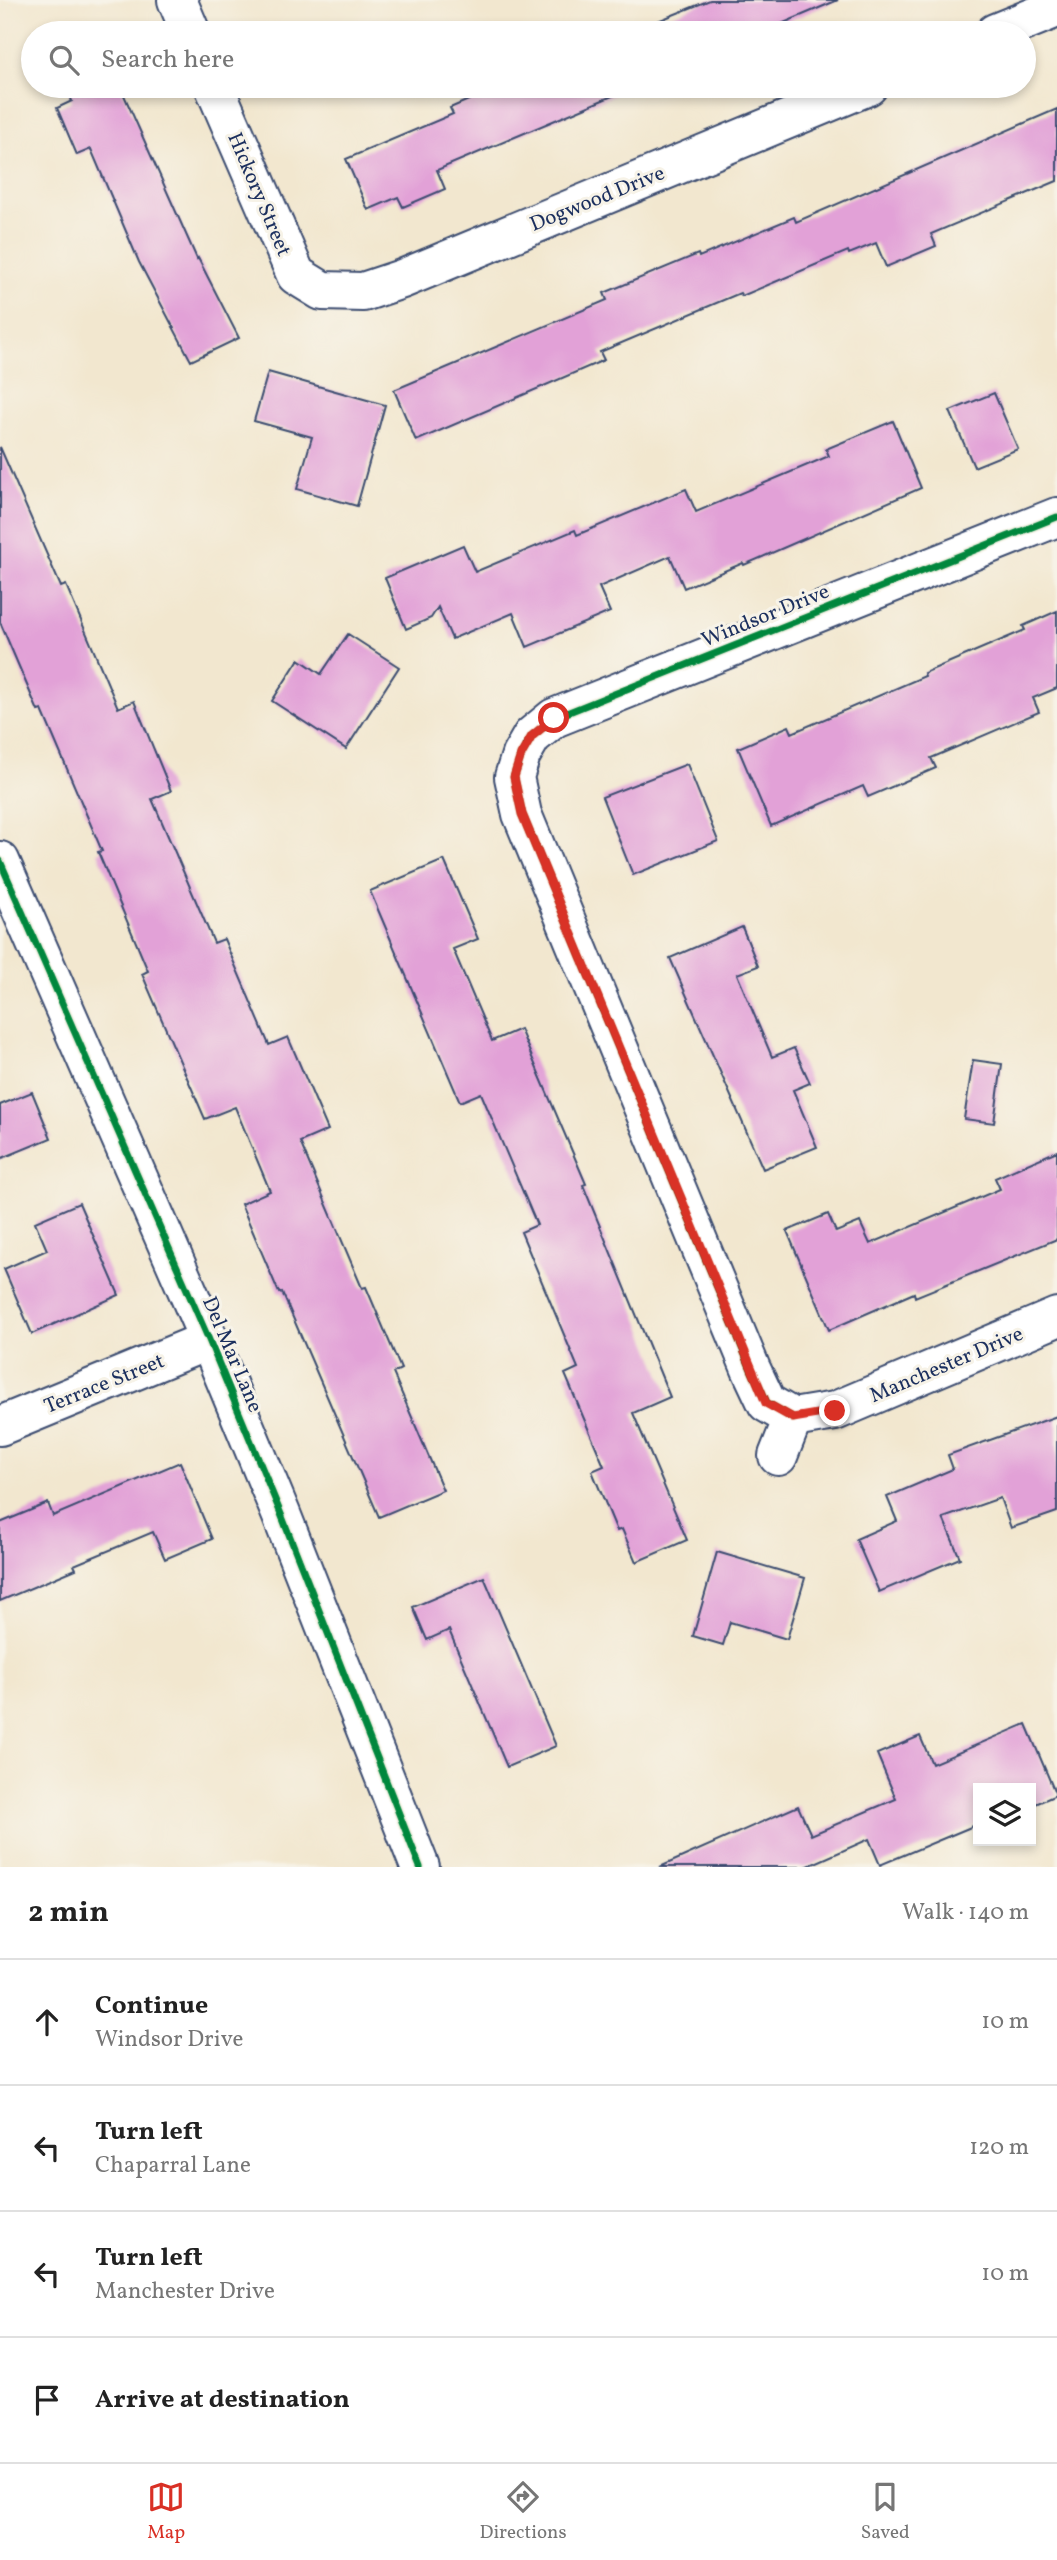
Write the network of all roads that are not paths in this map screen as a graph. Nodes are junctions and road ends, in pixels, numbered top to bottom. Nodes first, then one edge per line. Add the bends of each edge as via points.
1 (177, 0) edge
2 (1057, 8) edge
3 (186, 21) edge
4 (1025, 21) edge
5 (219, 98) edge
6 (839, 98) edge
7 (322, 291) joint
8 (1057, 517) edge
9 (0, 861) edge
10 (1057, 1317) edge
11 (209, 1340) junction
12 (793, 1418) junction
13 (0, 1426) edge
14 (778, 1456) dead end
15 (419, 1867) edge

1 - 3 street
2 - 4 street
5 - 7 street, Hickory Street via 296,275
6 - 7 street, Dogwood Drive via 402,279 363,292
8 - 12 street, Windsor Drive via 554,718 532,736 514,777 522,814 751,1369 766,1403
9 - 11 street, Del Mar Lane
10 - 12 street, Manchester Drive via 835,1411
11 - 13 street, Terrace Street
11 - 15 street, Del Mar Lane
12 - 14 street

